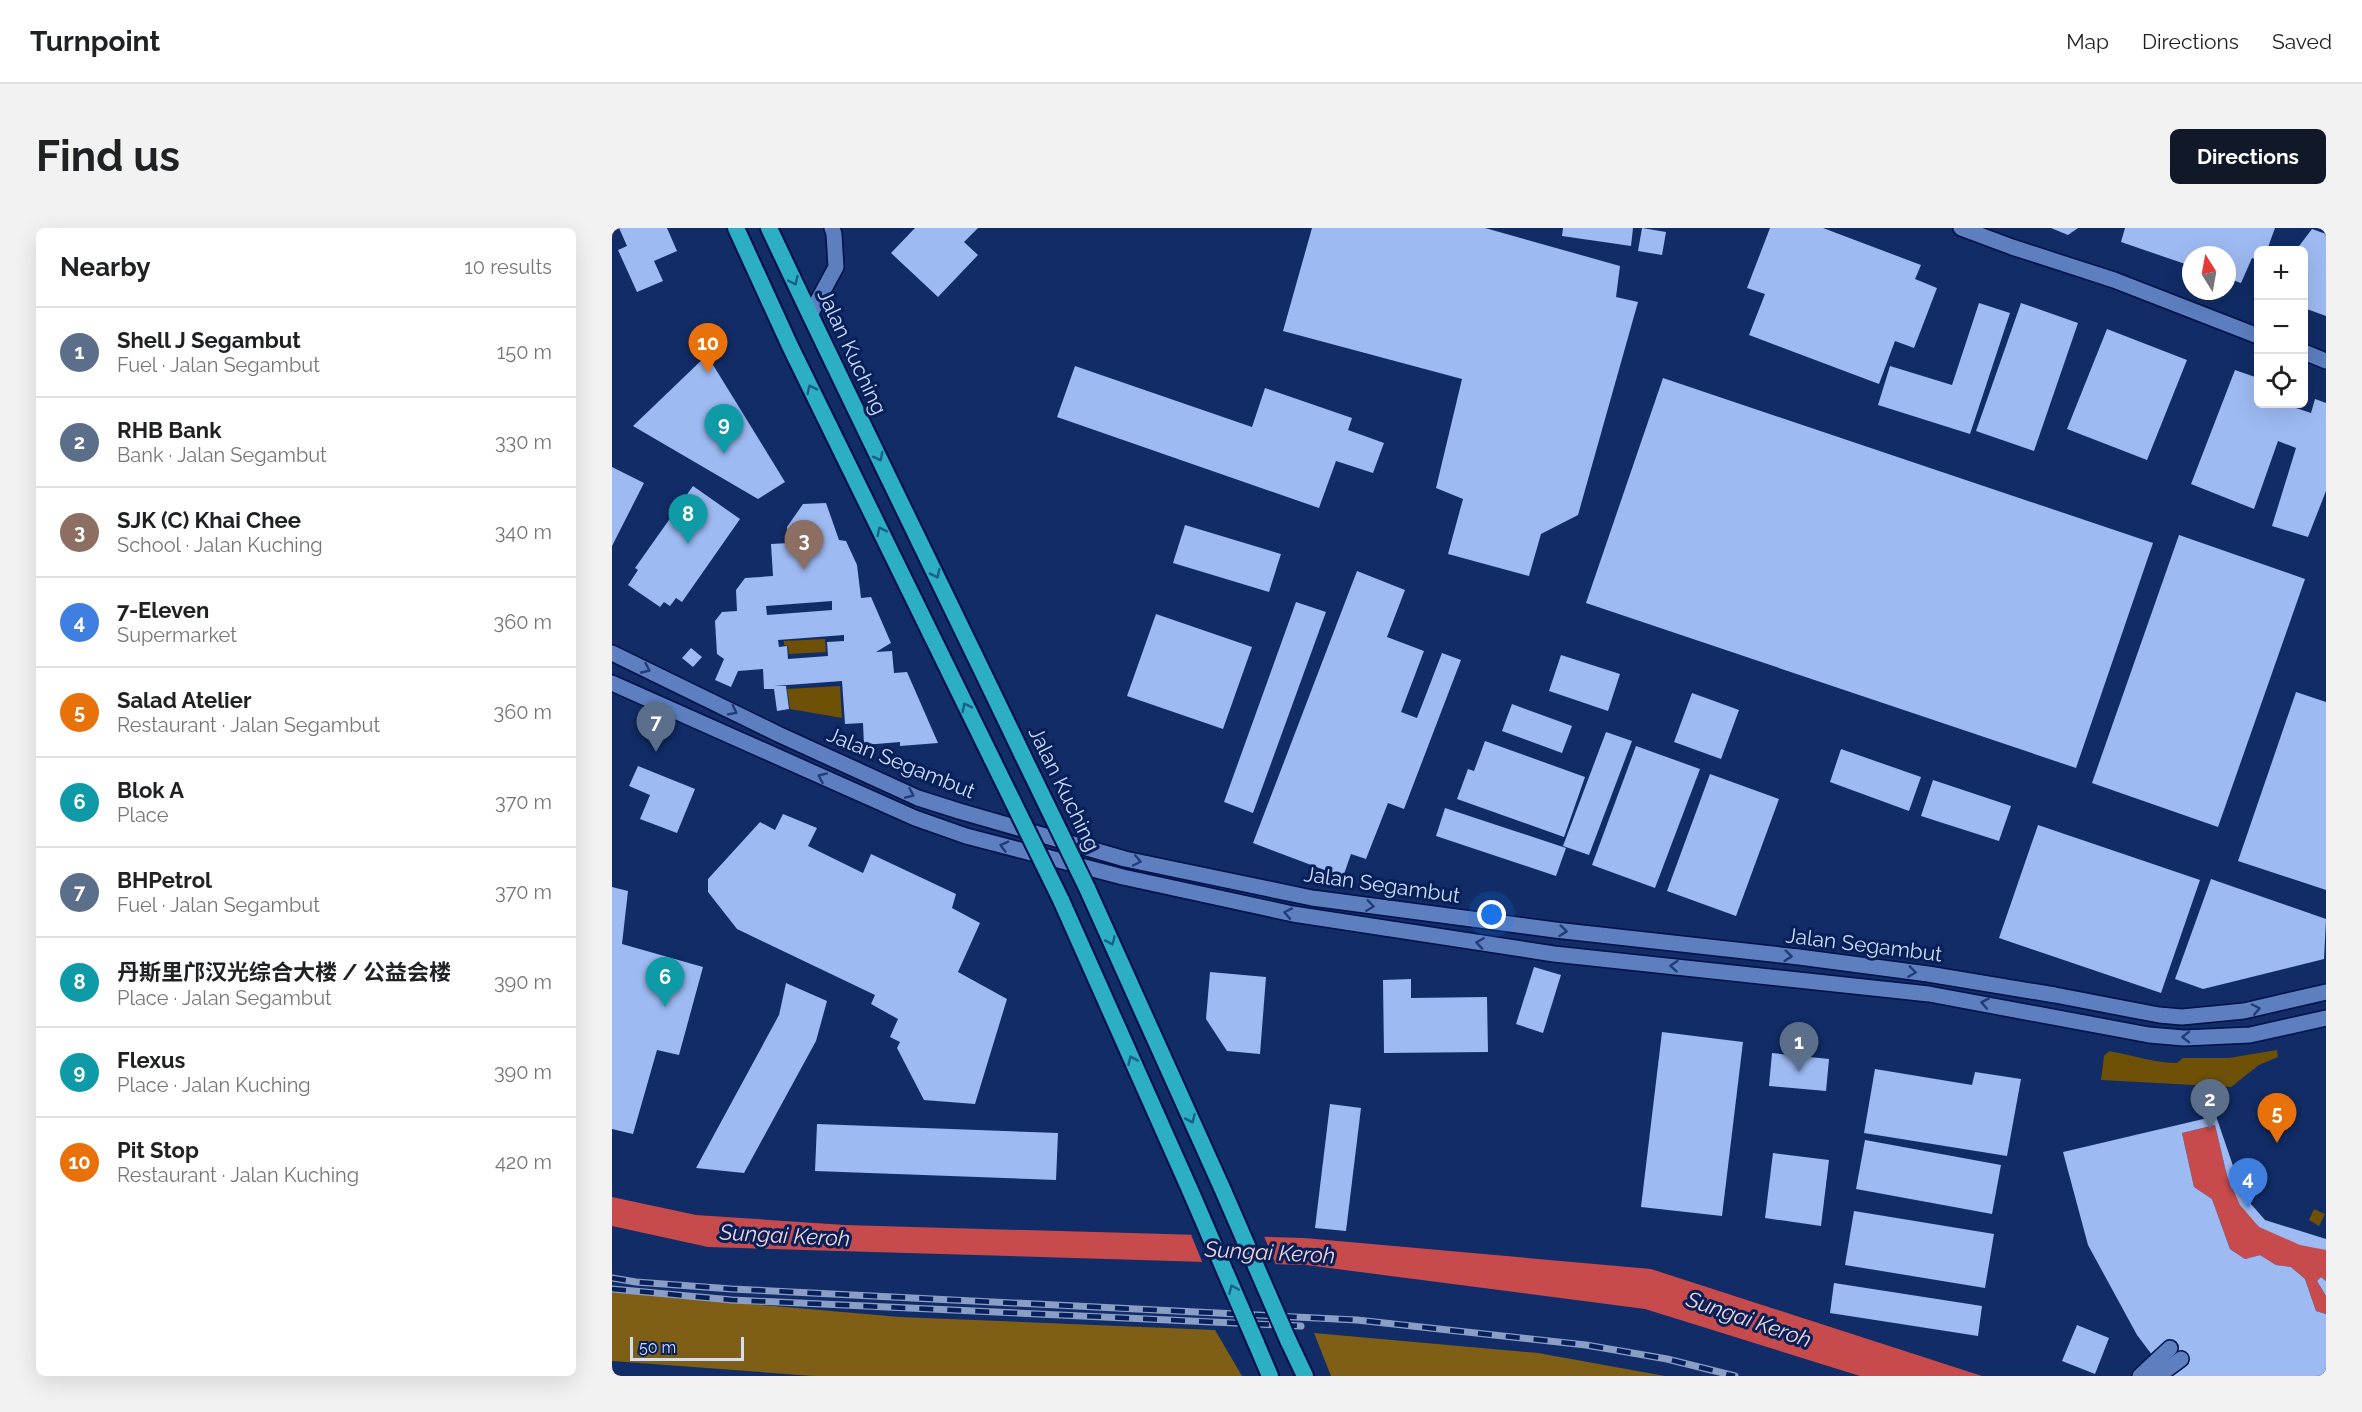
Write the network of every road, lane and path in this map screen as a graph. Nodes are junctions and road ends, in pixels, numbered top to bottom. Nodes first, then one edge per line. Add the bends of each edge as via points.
1 (736, 228) edge
2 (769, 228) edge
3 (832, 228) edge
4 (1961, 228) edge
5 (810, 315) junction
6 (2254, 334) edge
7 (2308, 354) edge
8 (2326, 361) edge
9 (612, 653) edge
10 (612, 683) edge
11 (2326, 992) edge
12 (2326, 1010) edge
13 (2326, 1018) edge
14 (2211, 1036) junction
15 (1270, 1376) edge
16 (1305, 1376) edge
17 (2140, 1376) edge
18 (2158, 1376) edge

15 -> 1 highway, bridge via 1060,900
2 -> 5 highway, Jalan Kuching
3 - 5 main road via 836,267
4 - 6 main road via 2114,280
5 -> 16 highway, Jalan Kuching, bridge via 1087,888
7 - 8 main road
9 -> 11 main road, Jalan Segambut via 918,798 1125,859 1312,898 1917,972 2159,1015 2182,1017 2244,1011
14 -> 10 main road, Jalan Segambut via 2149,1035 1929,994 1554,954 1224,900 1010,848 915,818
12 - 14 main road
13 - 14 main road, Jalan Segambut via 2250,1035
17 - 18 main road via 2175,1354

